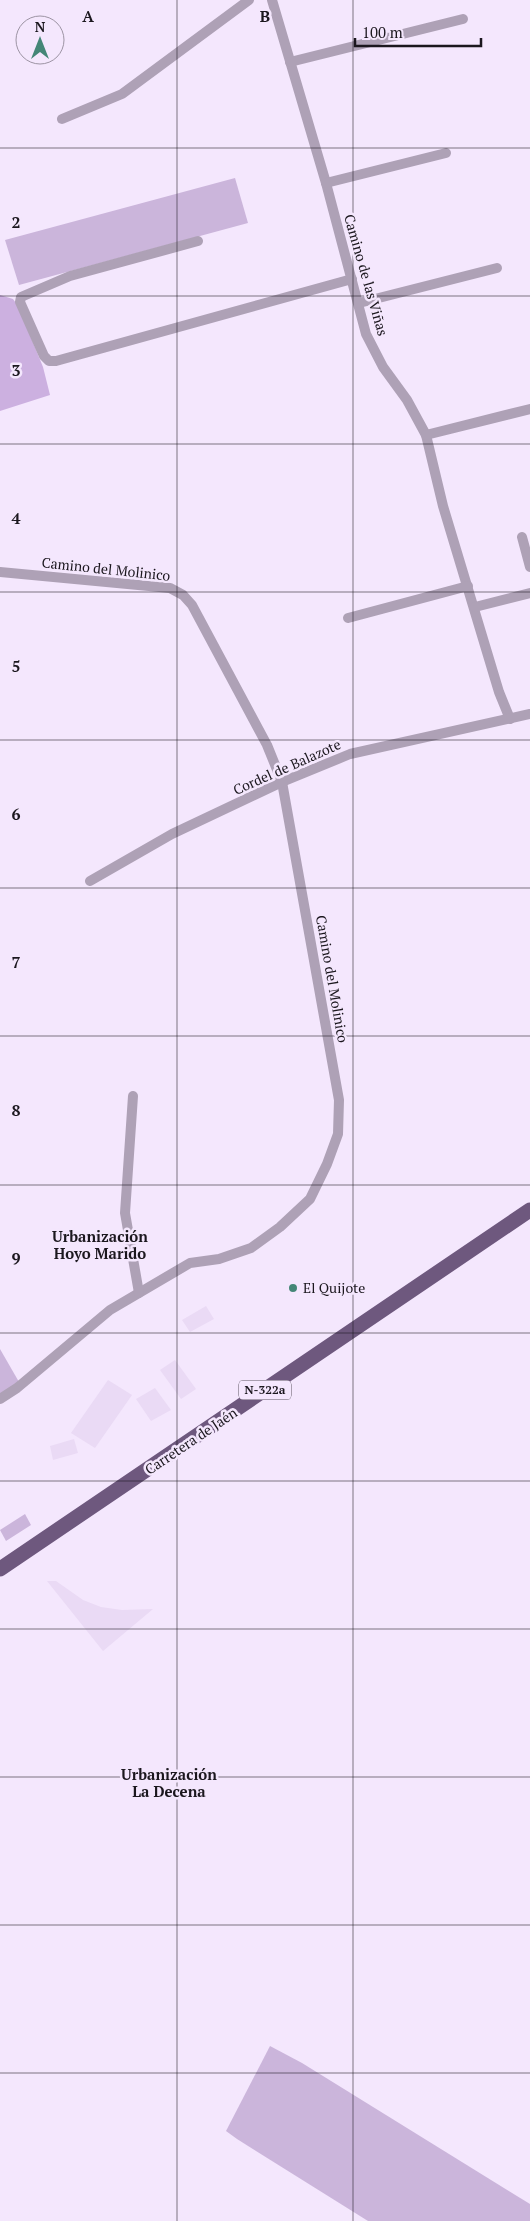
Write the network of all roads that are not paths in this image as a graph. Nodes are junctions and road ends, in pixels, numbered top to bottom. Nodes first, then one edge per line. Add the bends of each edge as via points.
1 (249, 0) edge
2 (272, 0) edge
3 (463, 19) dead end
4 (290, 62) junction
5 (62, 119) dead end
6 (446, 153) dead end
7 (326, 183) junction
8 (198, 241) dead end
9 (497, 268) dead end
10 (352, 279) junction
11 (360, 303) junction
12 (530, 410) edge
13 (426, 435) junction
14 (522, 537) dead end
15 (530, 567) edge
16 (0, 572) edge
17 (468, 586) junction
18 (530, 593) edge
19 (474, 607) junction
20 (348, 618) dead end
21 (530, 714) edge
22 (510, 719) junction
23 (282, 782) junction
24 (90, 881) dead end
25 (133, 1096) dead end
26 (530, 1210) edge
27 (139, 1293) junction
28 (0, 1399) edge
29 (2, 1564) edge

1 - 5 street via 122,94
2 - 4 street, Camino de las Viñas
3 - 4 street
4 - 7 street, Camino de las Viñas
6 - 7 street
7 - 10 street, Camino de las Viñas
8 - 10 street via 70,276 21,297 20,302 44,356 56,361
9 - 11 street
10 - 11 street, Camino de las Viñas
11 - 13 street, Camino de las Viñas via 366,334
12 - 13 street
13 - 17 street, Camino de las Viñas
14 - 15 street
16 - 23 street, Camino del Molinico via 156,586 170,588 183,595 192,605 254,719
17 - 19 street, Camino de las Viñas
17 - 20 street
18 - 19 street
19 - 22 street, Camino de las Viñas
21 - 22 street, Cordel de Balazote
22 - 23 street, Cordel de Balazote via 350,754
23 - 24 street, Cordel de Balazote via 172,834
23 - 27 street, Camino del Molinico via 338,1092 338,1134 310,1199 280,1227 251,1248 219,1259 190,1263
25 - 27 street via 125,1213
26 - 29 highway, Carretera de Jaén / N-322a
27 - 28 street, Camino del Molinico via 110,1310 18,1388

